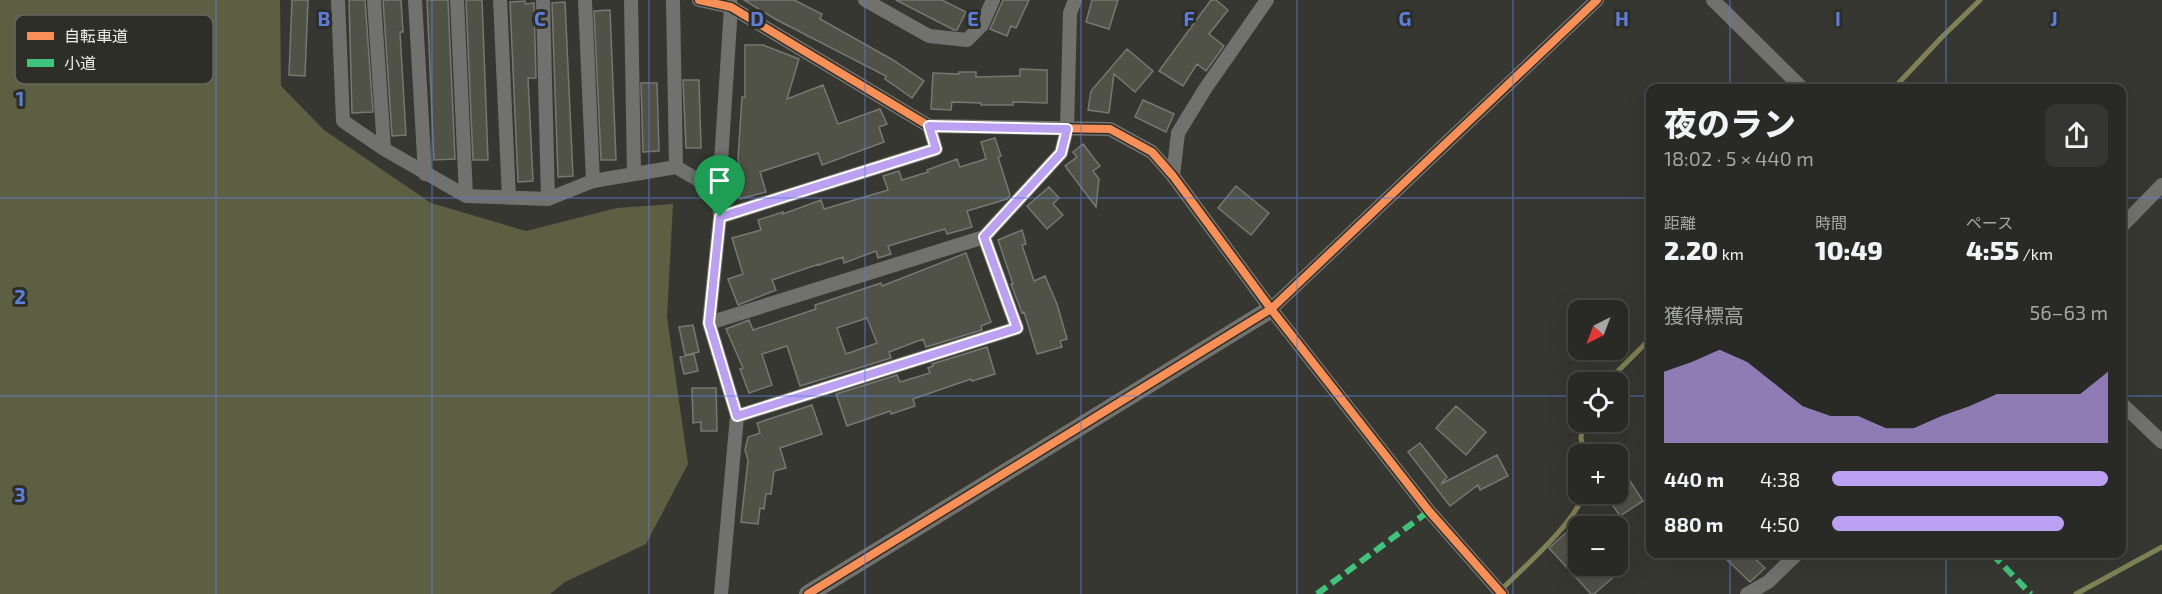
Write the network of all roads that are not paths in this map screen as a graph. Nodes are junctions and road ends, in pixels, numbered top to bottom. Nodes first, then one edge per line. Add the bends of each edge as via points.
1 (338, 0) edge
2 (374, 0) edge
3 (414, 0) edge
4 (457, 0) edge
5 (500, 0) edge
6 (543, 0) edge
7 (585, 0) edge
8 (631, 0) edge
9 (673, 0) edge
10 (699, 0) edge
11 (865, 0) edge
12 (993, 0) edge
13 (1075, 0) edge
14 (1267, 0) edge
15 (1597, 0) edge
16 (1713, 0) edge
17 (730, 3) edge
18 (1798, 84) edge
19 (929, 126) junction
20 (1067, 129) junction
21 (384, 149) junction
22 (676, 168) junction
23 (634, 173) junction
24 (426, 174) junction
25 (1173, 176) junction
26 (593, 181) junction
27 (2162, 185) edge
28 (719, 192) junction
29 (466, 196) junction
30 (510, 198) junction
31 (548, 199) junction
32 (720, 217) junction
33 (2126, 222) edge
34 (984, 237) junction
35 (1270, 309) junction
36 (709, 323) junction
37 (2126, 407) edge
38 (737, 416) junction
39 (2162, 442) edge
40 (1793, 558) edge
41 (721, 594) edge
42 (808, 594) edge
43 (1502, 594) edge
44 (1747, 594) edge

1 - 21 street via 343,121
2 - 21 street
3 - 24 street
4 - 29 street
5 - 30 street
6 - 31 street
7 - 26 street
8 - 23 street
9 - 22 street
10 - 17 street
11 - 12 street via 929,36 967,40 982,25
13 - 20 street via 1070,13
14 - 25 street via 1204,88 1178,133
15 - 35 street
16 - 18 street
17 - 19 street
17 - 28 street
19 - 20 street
19 - 32 street via 936,149
20 - 25 street via 1110,129 1152,152
20 - 34 street via 1061,153
21 - 24 street
22 - 23 street
22 - 28 street
23 - 26 street
24 - 29 street
25 - 35 street
26 - 31 street
27 - 33 street
28 - 32 street
29 - 30 street
30 - 31 street
32 - 36 street
34 - 36 street
34 - 38 street via 1017,328
35 - 42 street
35 - 43 street via 1429,511
36 - 38 street
37 - 39 street
38 - 41 street
40 - 44 street via 1768,582

